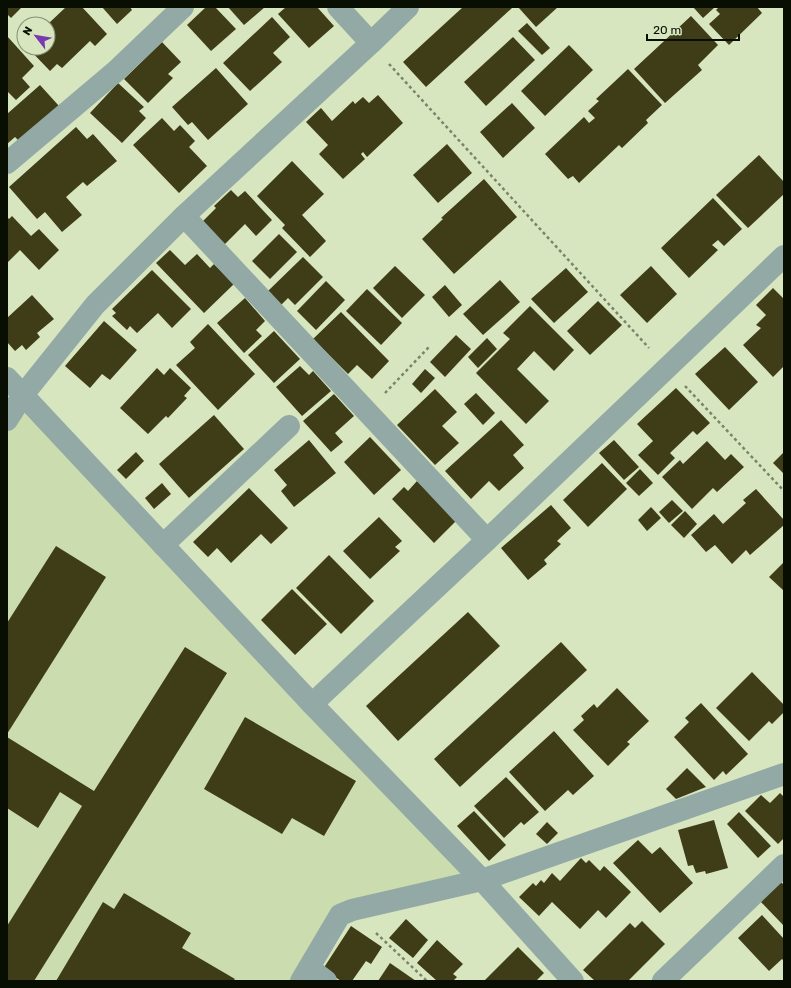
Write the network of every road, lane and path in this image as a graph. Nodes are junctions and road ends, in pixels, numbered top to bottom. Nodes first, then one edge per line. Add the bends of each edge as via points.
1 (183, 7) edge
2 (338, 7) edge
3 (408, 7) edge
4 (370, 43) junction
5 (7, 163) edge
6 (184, 216) junction
7 (784, 256) edge
8 (429, 347) dead end
9 (667, 367) junction
10 (7, 378) edge
11 (23, 395) junction
12 (366, 412) junction
13 (7, 420) edge
14 (290, 426) dead end
15 (784, 491) edge
16 (487, 540) junction
17 (163, 545) junction
18 (312, 704) junction
19 (784, 774) edge
20 (784, 865) edge
21 (482, 880) junction
22 (352, 910) junction
23 (312, 977) edge
24 (427, 981) edge
25 (573, 981) edge
26 (663, 981) edge

1 - 5 street via 116,71
2 - 4 street
3 - 4 street
4 - 6 street
4 - 9 path
6 - 11 street via 94,305
6 - 12 street
7 - 9 street
8 - 12 path
9 - 15 path
9 - 16 street
10 - 11 street
11 - 13 street
11 - 17 street
12 - 16 street
14 - 17 street
16 - 18 street
17 - 18 street
18 - 21 street
19 - 21 street
20 - 26 street
21 - 22 street
21 - 25 street
22 - 23 street via 340,915
22 - 24 path

